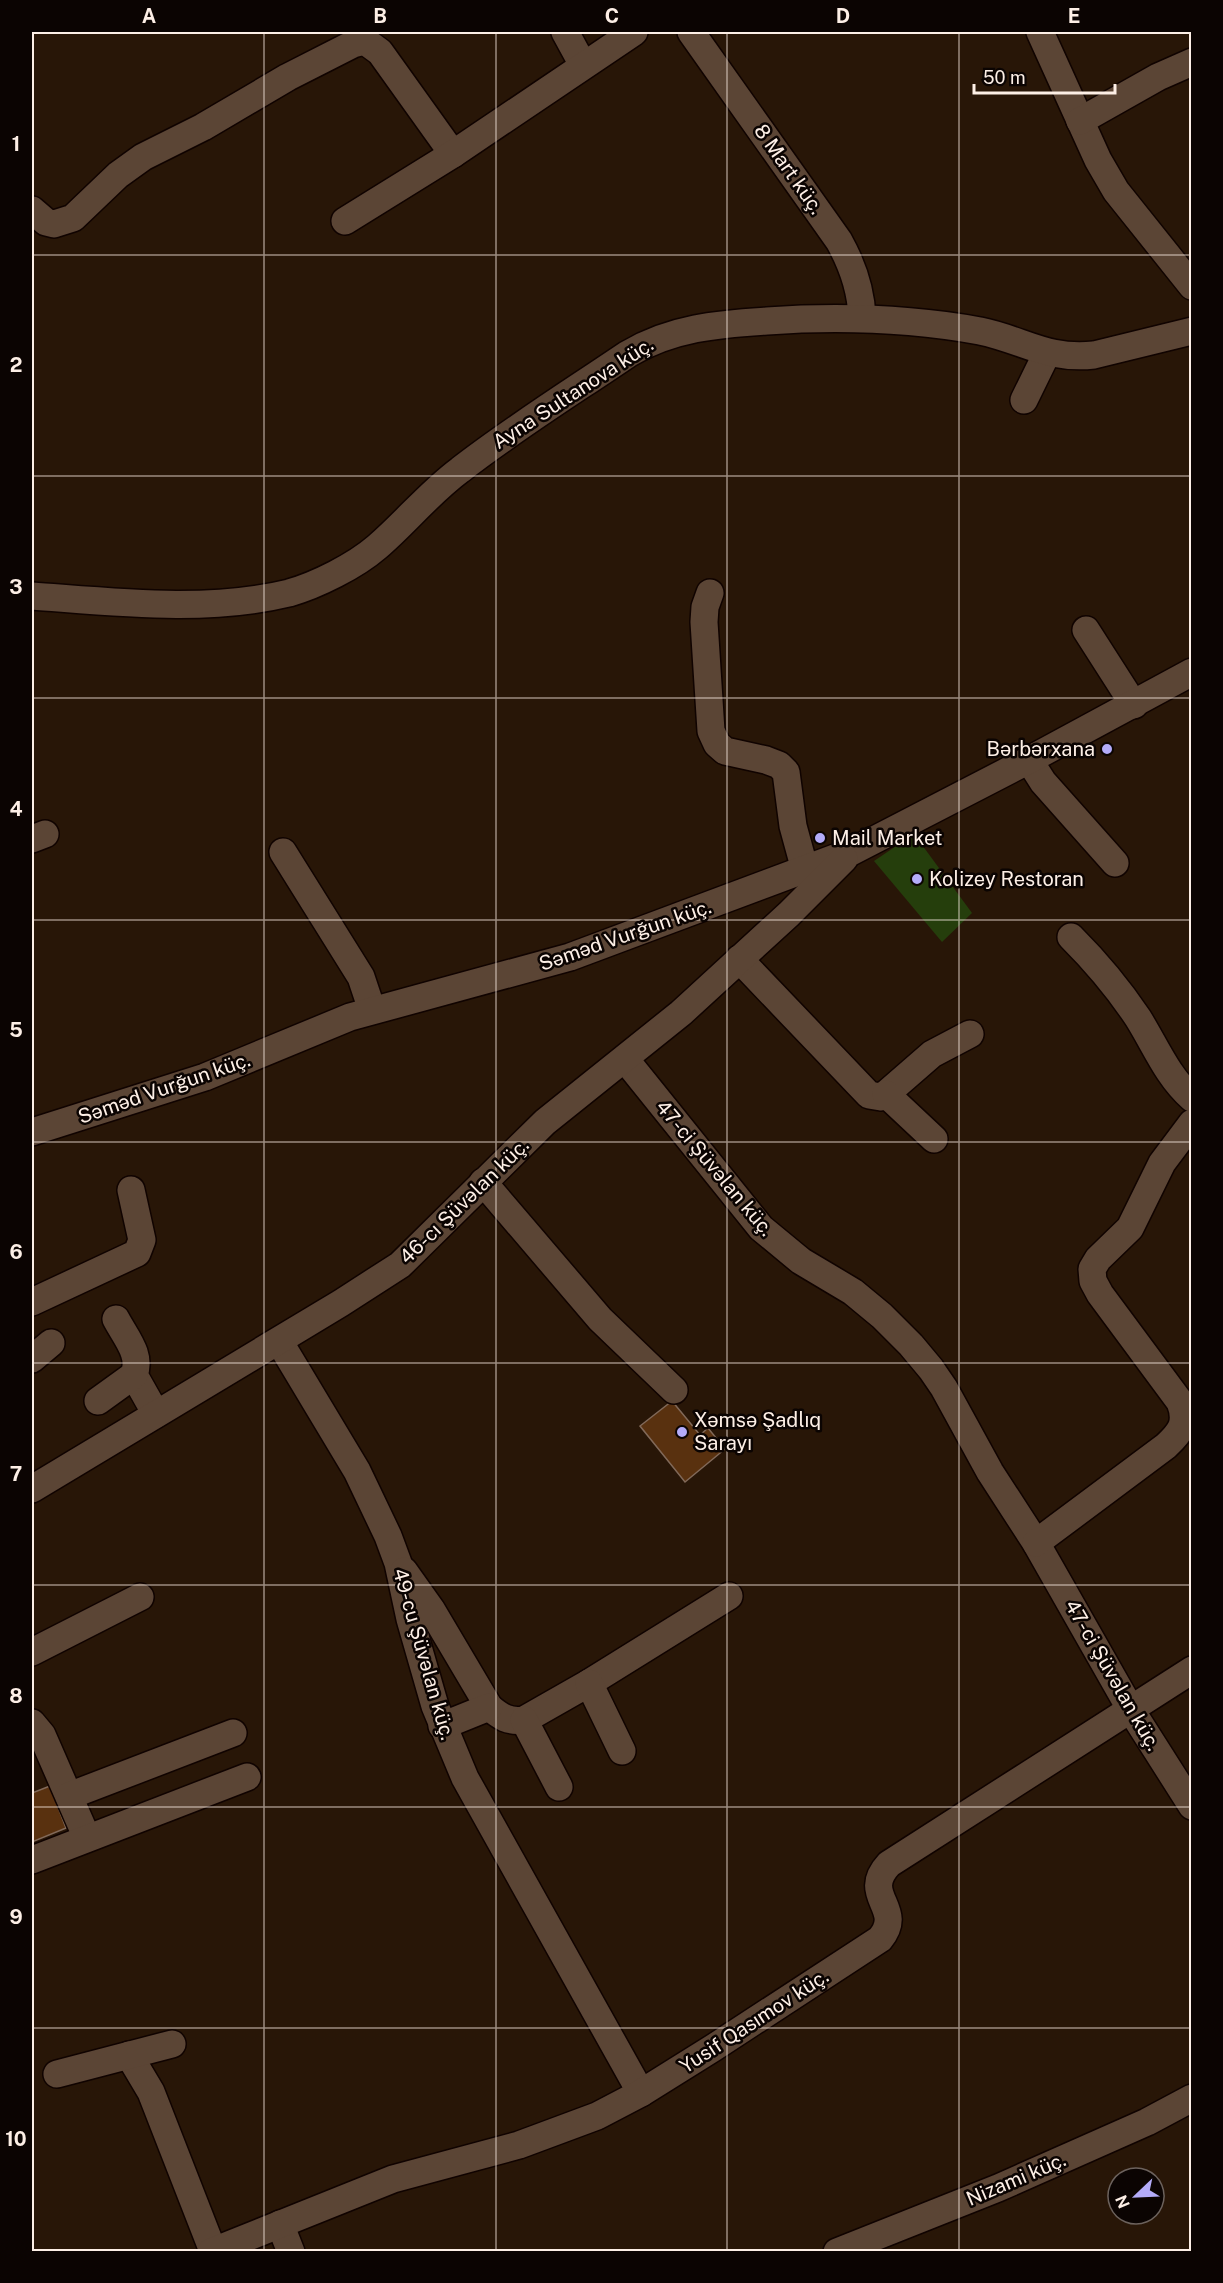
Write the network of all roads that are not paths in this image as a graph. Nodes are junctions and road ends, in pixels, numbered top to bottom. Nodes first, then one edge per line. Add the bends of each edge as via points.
1 (565, 32) edge
2 (634, 32) edge
3 (691, 32) edge
4 (1040, 32) edge
5 (363, 36) edge
6 (1191, 62) edge
7 (583, 65) junction
8 (1080, 121) junction
9 (453, 154) junction
10 (32, 210) edge
11 (345, 221) dead end
12 (1191, 286) edge
13 (862, 317) junction
14 (1191, 331) edge
15 (1047, 353) junction
16 (1024, 400) dead end
17 (710, 592) dead end
18 (32, 596) edge
19 (1086, 630) dead end
20 (1191, 672) edge
21 (1134, 705) junction
22 (1029, 760) junction
23 (283, 852) dead end
24 (851, 852) junction
25 (1114, 863) dead end
26 (805, 870) junction
27 (771, 883) junction
28 (789, 914) junction
29 (1071, 937) dead end
30 (739, 959) junction
31 (372, 1010) junction
32 (970, 1034) dead end
33 (625, 1059) junction
34 (886, 1094) junction
35 (1191, 1098) edge
36 (1191, 1123) edge
37 (32, 1132) edge
38 (934, 1139) dead end
39 (483, 1182) junction
40 (131, 1190) dead end
41 (32, 1302) edge
42 (116, 1320) dead end
43 (279, 1341) junction
44 (134, 1375) junction
45 (674, 1390) dead end
46 (98, 1401) dead end
47 (156, 1414) junction
48 (32, 1489) edge
49 (1036, 1543) junction
50 (398, 1563) junction
51 (729, 1596) dead end
52 (140, 1597) dead end
53 (32, 1652) edge
54 (1191, 1670) edge
55 (589, 1683) junction
56 (489, 1707) junction
57 (1131, 1710) junction
58 (524, 1720) junction
59 (32, 1723) edge
60 (442, 1726) junction
61 (233, 1733) dead end
62 (622, 1751) dead end
63 (247, 1777) dead end
64 (559, 1787) dead end
65 (69, 1796) junction
66 (1191, 1806) edge
67 (87, 1838) junction
68 (32, 1860) edge
69 (172, 2044) dead end
70 (129, 2055) junction
71 (57, 2074) dead end
72 (641, 2092) junction
73 (1191, 2098) edge
74 (280, 2224) junction
75 (212, 2251) edge
76 (291, 2252) edge
77 (837, 2252) edge

1 - 7 street
2 - 7 street
3 - 13 street, 8 Mart küç. via 839,241 857,277
4 - 8 street
5 - 9 street via 380,52
5 - 10 street via 248,103 143,157 73,218 54,224
6 - 8 street
7 - 9 street
8 - 12 street via 1116,191
9 - 11 street
13 - 15 street, Ayna Sultanova küç. via 982,332
13 - 18 street, Ayna Sultanova küç. via 735,323 673,333 647,342 458,470 362,558 308,586 258,598 166,604
14 - 15 street, Ayna Sultanova küç. via 1094,355
15 - 16 street
17 - 26 street via 704,622 711,731 725,751 766,760 786,772 793,826
19 - 21 street
20 - 21 street, Səməd Vurğun küç.
21 - 22 street, Səməd Vurğun küç.
22 - 24 street, Səməd Vurğun küç.
22 - 25 street via 1043,782
23 - 31 street via 361,977
24 - 26 street, Səməd Vurğun küç.
24 - 28 street, 46-cı Şüvəlan küç.
26 - 27 street, Səməd Vurğun küç.
27 - 28 street
27 - 31 street, Səməd Vurğun küç. via 570,957
28 - 30 street, 46-cı Şüvəlan küç.
29 - 35 street via 1113,982 1177,1083
30 - 33 street, 46-cı Şüvəlan küç.
30 - 34 street via 869,1095
31 - 37 street, Səməd Vurğun küç. via 205,1077
32 - 34 street via 932,1054
33 - 39 street, 46-cı Şüvəlan küç. via 562,1107
33 - 49 street, 47-ci Şüvəlan küç. via 761,1228 801,1261 853,1292 911,1345 944,1388 976,1449
34 - 38 street
36 - 49 street via 1162,1163 1130,1228 1098,1258 1092,1269 1100,1294 1180,1402 1184,1424 1166,1446
39 - 43 street, 46-cı Şüvəlan küç. via 400,1265
39 - 45 street via 600,1319
40 - 41 street via 142,1240 137,1253
42 - 44 street via 136,1356
43 - 47 street, 46-cı Şüvəlan küç.
43 - 50 street, 49-cu Şüvəlan küç. via 357,1471
44 - 46 street
44 - 47 street
47 - 48 street, 46-cı Şüvəlan küç.
49 - 57 street, 47-ci Şüvəlan küç.
50 - 56 street via 431,1609
50 - 60 street, 49-cu Şüvəlan küç.
51 - 55 street
52 - 53 street
54 - 57 street, Yusif Qasımov küç.
55 - 58 street
55 - 62 street
56 - 58 street via 502,1718
56 - 60 street
57 - 66 street, 47-ci Şüvəlan küç.
57 - 72 street, Yusif Qasımov küç. via 889,1864 877,1885 889,1922 880,1939
58 - 64 street
59 - 65 street via 42,1735
60 - 72 street, 49-cu Şüvəlan küç. via 465,1778
61 - 65 street
63 - 67 street
65 - 67 street
67 - 68 street
69 - 70 street
70 - 71 street
70 - 75 street via 151,2092
72 - 74 street, Yusif Qasımov küç. via 546,2137 393,2179
73 - 77 street, Nizami küç. via 1147,2122 998,2188
74 - 75 street, Yusif Qasımov küç.
74 - 76 street

